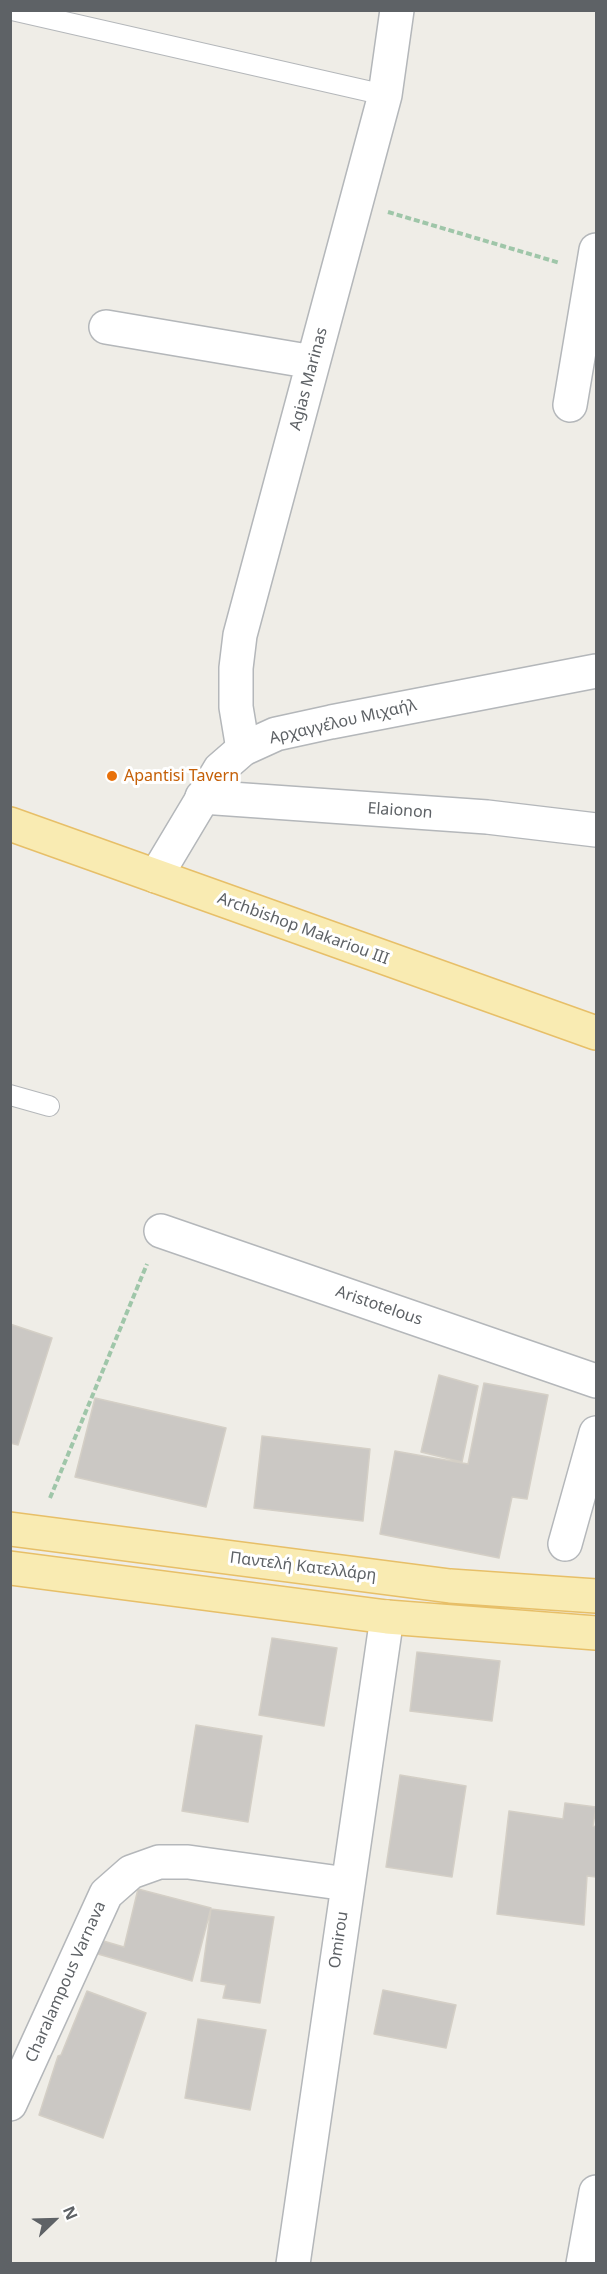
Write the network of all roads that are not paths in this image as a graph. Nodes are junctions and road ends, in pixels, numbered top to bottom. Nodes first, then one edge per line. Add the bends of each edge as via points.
1 (12, 10) edge
2 (397, 10) edge
3 (385, 95) junction
4 (595, 262) edge
5 (106, 327) dead end
6 (313, 362) junction
7 (570, 405) dead end
8 (597, 672) edge
9 (243, 749) junction
10 (202, 796) junction
11 (10, 824) edge
12 (597, 830) edge
13 (156, 876) junction
14 (597, 1033) edge
15 (10, 1095) edge
16 (49, 1106) dead end
17 (161, 1231) road end
18 (597, 1381) edge
19 (597, 1433) edge
20 (23, 1531) edge
21 (565, 1544) dead end
22 (10, 1568) edge
23 (597, 1596) edge
24 (387, 1617) junction
25 (597, 1634) edge
26 (347, 1884) junction
27 (10, 2104) edge
28 (597, 2192) edge
29 (293, 2264) edge
30 (584, 2264) edge

1 - 3 lane
2 - 3 street, Agias Marinas
3 - 6 street, Agias Marinas
4 - 7 street
5 - 6 street
6 - 9 street, Agias Marinas via 240,635 236,707
8 - 9 street, Αρχαγγέλου Μιχαήλ via 331,722 276,734
9 - 10 street, Αρχαγγέλου Μιχαήλ via 220,769
10 - 12 street, Elaionon via 487,817
10 - 13 street, Αρχαγγέλου Μιχαήλ
11 - 13 main road, Archbishop Makariou III
13 - 14 main road, Archbishop Makariou III
15 - 16 lane
17 - 18 street, Aristotelous
19 - 21 street
20 - 23 main road, Παντελή Κατελλάρη via 450,1586
22 - 24 main road
24 - 25 main road
24 - 26 street, Omirou
26 - 27 street, Charalampous Varnava via 188,1862 159,1862 131,1872 106,1894
26 - 29 street, Omirou
28 - 30 street

